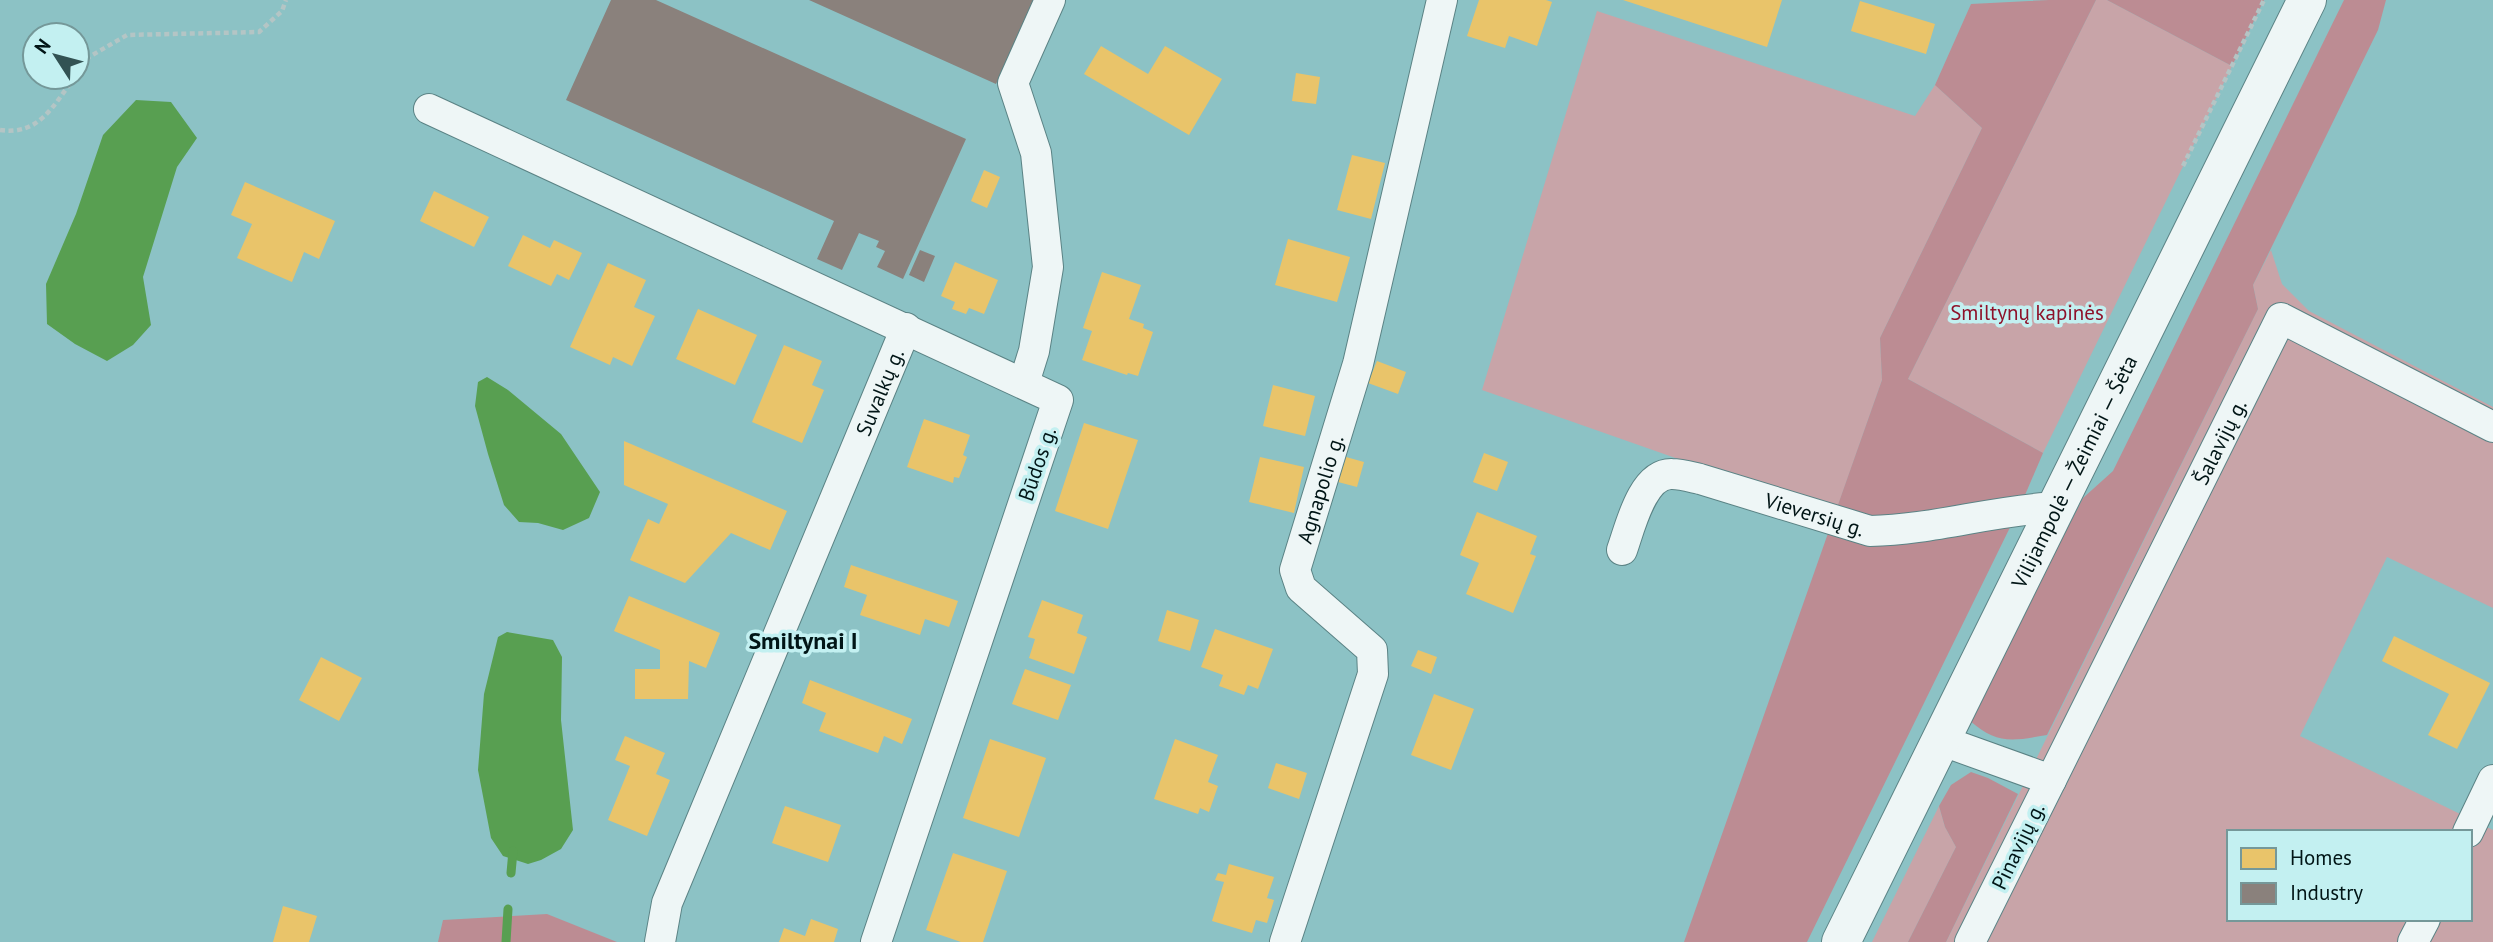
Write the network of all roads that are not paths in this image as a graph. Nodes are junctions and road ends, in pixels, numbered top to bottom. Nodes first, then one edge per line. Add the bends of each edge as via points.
1 (1049, 0) edge
2 (1442, 0) edge
3 (2307, 0) edge
4 (429, 109) dead end
5 (906, 328) junction
6 (1024, 383) junction
7 (2493, 427) edge
8 (2058, 507) junction
9 (1622, 550) dead end
10 (1940, 740) junction
11 (2050, 780) junction
12 (2493, 780) edge
13 (2469, 830) edge
14 (2424, 921) edge
15 (660, 942) edge
16 (876, 942) edge
17 (1285, 942) edge
18 (1841, 942) edge
19 (1970, 942) edge
20 (2413, 942) edge

1 - 6 street via 1013,83 1036,153 1048,267
2 - 17 street, Agnapolio g. via 1358,364 1295,570 1301,588 1372,650 1373,674
3 - 8 main road, Vilijampolė — Žeimiai — Šėta
4 - 5 street, Suvalkų g.
5 - 6 street
5 - 15 street, Suvalkų g. via 667,904
6 - 16 street, Būdos g. via 1058,400
7 - 11 street, Šalavijų g. via 2281,318
8 - 9 street, Vieversių g. via 2019,509 1899,531 1870,531 1671,474 1651,482
8 - 10 main road, Vilijampolė — Žeimiai — Šėta
10 - 11 street, Pinavijų g.
10 - 18 main road, Vilijampolė — Žeimiai — Šėta
11 - 19 street, Pinavijų g.
12 - 13 street
14 - 20 street

